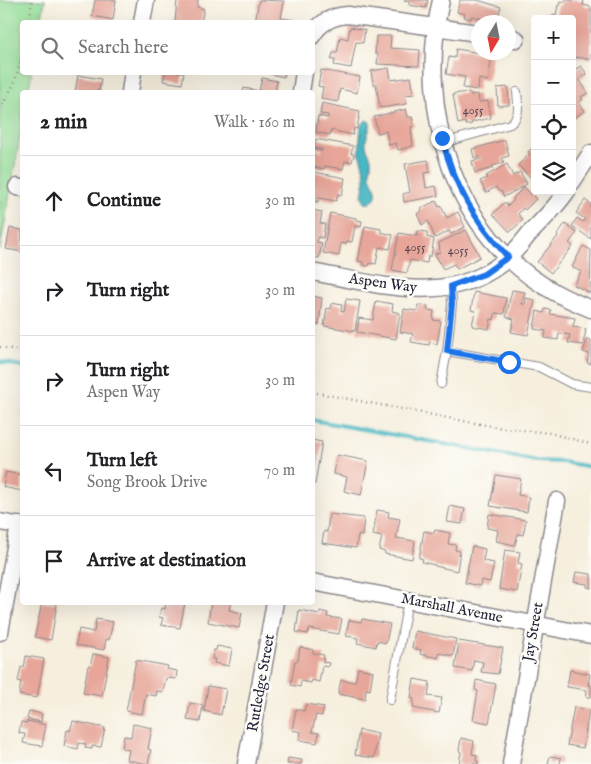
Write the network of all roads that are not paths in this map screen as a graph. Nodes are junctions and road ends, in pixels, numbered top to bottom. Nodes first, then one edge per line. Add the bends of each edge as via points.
1 (146, 0) edge
2 (441, 0) edge
3 (142, 20) edge
4 (436, 27) junction
5 (315, 32) edge
6 (471, 32) edge
7 (133, 75) edge
8 (304, 75) edge
9 (130, 90) edge
10 (301, 90) edge
11 (517, 92) dead end
12 (443, 143) junction
13 (591, 153) edge
14 (576, 176) edge
15 (564, 195) edge
16 (508, 257) junction
17 (315, 273) edge
18 (451, 286) junction
19 (591, 309) edge
20 (447, 351) junction
21 (441, 384) dead end
22 (591, 387) edge
23 (556, 501) dead end
24 (0, 522) edge
25 (20, 526) edge
26 (20, 531) edge
27 (315, 583) edge
28 (408, 600) junction
29 (274, 605) edge
30 (534, 623) junction
31 (0, 632) edge
32 (591, 635) edge
33 (390, 700) dead end
34 (246, 764) edge
35 (511, 764) edge

1 - 3 street
2 - 4 street
4 - 5 street via 341,15 327,20
4 - 6 street
4 - 12 street via 433,83
7 - 9 street
8 - 10 street
11 - 12 lane via 518,115 510,124
12 - 16 street via 465,200
13 - 14 street
15 - 16 street, Aspen Way
16 - 18 street, Aspen Way via 484,274
16 - 19 street via 556,294
17 - 18 street, Aspen Way via 404,288 426,290
18 - 20 lane
20 - 21 lane
20 - 22 lane via 539,367 572,384
23 - 30 street, Jay Street
24 - 25 street
26 - 31 street
27 - 28 street, Marshall Avenue
28 - 30 street, Marshall Avenue
28 - 33 lane
29 - 34 street, Rutledge Street
30 - 32 street, Marshall Avenue
30 - 35 street, Jay Street

